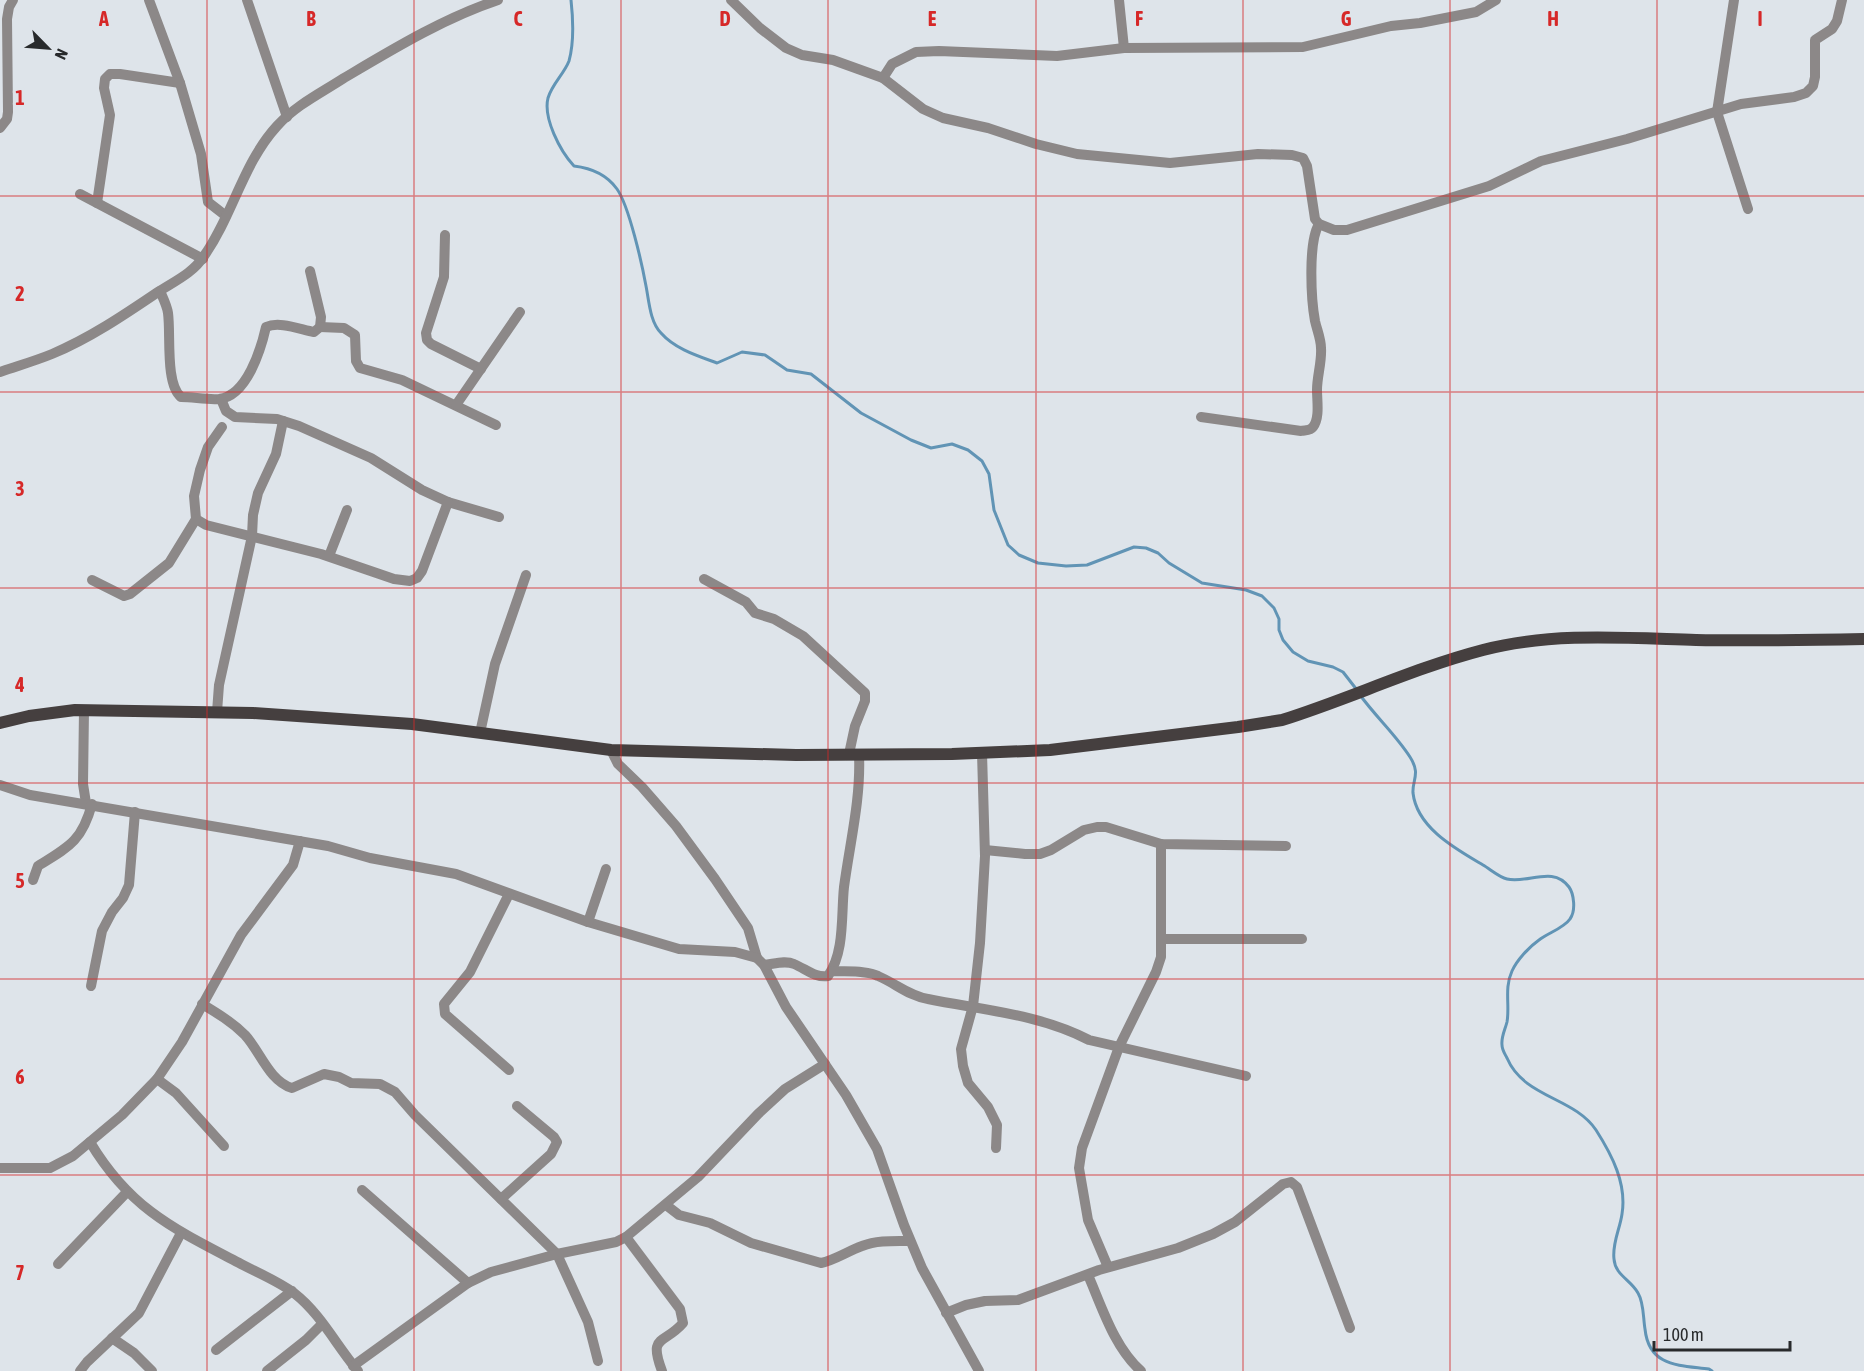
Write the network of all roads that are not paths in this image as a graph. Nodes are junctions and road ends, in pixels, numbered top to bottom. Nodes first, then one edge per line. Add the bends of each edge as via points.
1 (13, 0) edge
2 (149, 0) edge
3 (247, 0) edge
4 (498, 0) edge
5 (731, 0) edge
6 (1119, 0) edge
7 (1496, 0) edge
8 (1734, 0) edge
9 (1842, 0) edge
10 (1124, 48) junction
11 (883, 78) junction
12 (180, 83) junction
13 (1717, 112) junction
14 (287, 117) junction
15 (0, 128) edge
16 (80, 194) dead end
17 (97, 203) junction
18 (1748, 209) dead end
19 (226, 216) junction
20 (1319, 224) junction
21 (445, 235) dead end
22 (203, 259) junction
23 (310, 271) dead end
24 (160, 291) junction
25 (520, 312) dead end
26 (320, 327) junction
27 (481, 369) junction
28 (0, 372) edge
29 (221, 399) junction
30 (456, 405) junction
31 (1201, 417) dead end
32 (284, 421) junction
33 (496, 425) dead end
34 (222, 427) dead end
35 (448, 502) junction
36 (347, 510) dead end
37 (499, 517) dead end
38 (196, 519) junction
39 (252, 536) junction
40 (328, 556) junction
41 (526, 575) dead end
42 (704, 579) dead end
43 (92, 580) dead end
44 (1864, 639) edge
45 (84, 710) junction
46 (217, 712) junction
47 (0, 723) edge
48 (480, 733) junction
49 (611, 750) junction
50 (982, 753) junction
51 (854, 754) junction
52 (0, 785) edge
53 (89, 804) junction
54 (135, 812) junction
55 (300, 841) junction
56 (1161, 844) junction
57 (1286, 846) dead end
58 (985, 850) junction
59 (606, 869) dead end
60 (33, 880) dead end
61 (509, 894) junction
62 (588, 922) junction
63 (1161, 939) junction
64 (1302, 939) dead end
65 (760, 962) junction
66 (832, 970) junction
67 (91, 986) dead end
68 (202, 1004) junction
69 (973, 1006) junction
70 (1119, 1047) junction
71 (825, 1065) junction
72 (509, 1070) dead end
73 (1246, 1076) dead end
74 (157, 1079) junction
75 (517, 1107) dead end
76 (90, 1142) junction
77 (224, 1146) dead end
78 (996, 1148) dead end
79 (0, 1168) edge
80 (362, 1190) dead end
81 (127, 1192) junction
82 (501, 1199) junction
83 (666, 1205) junction
84 (181, 1233) junction
85 (626, 1237) junction
86 (910, 1241) junction
87 (557, 1254) junction
88 (58, 1264) dead end
89 (1108, 1267) junction
90 (1088, 1275) junction
91 (468, 1284) junction
92 (292, 1291) junction
93 (946, 1313) junction
94 (322, 1324) junction
95 (1350, 1328) dead end
96 (112, 1338) junction
97 (216, 1350) dead end
98 (598, 1361) dead end
99 (355, 1368) edge
100 (80, 1371) edge
101 (152, 1371) edge
102 (267, 1371) edge
103 (662, 1371) edge
104 (979, 1371) edge
105 (1141, 1371) edge

1 - 15 street via 7,19 8,112
2 - 12 street
3 - 14 street
4 - 14 street via 468,10 387,52
5 - 11 street via 786,48
6 - 10 street
7 - 10 street via 1476,12 1391,26 1303,47
8 - 13 street
9 - 13 street via 1832,29 1815,40 1815,77 1806,93
10 - 11 street via 1057,56 916,52 892,64
11 - 20 street via 923,109 943,118 1077,154 1170,163 1292,154 1303,158 1307,166
12 - 17 street via 120,74 110,74 105,79 110,115
12 - 19 street via 201,154 208,202
13 - 18 street
13 - 20 street via 1541,161 1489,186 1369,224 1334,230
14 - 19 street via 261,144
16 - 17 street
17 - 22 street
19 - 22 street
20 - 31 street via 1312,247 1314,310 1321,350 1314,426 1300,430
21 - 27 street via 444,277 427,340
22 - 24 street
23 - 26 street
24 - 28 street via 85,338
24 - 29 street via 168,311 175,390 181,397
25 - 27 street
26 - 29 street via 314,332 279,325 266,327 252,370 239,389
26 - 30 street via 344,328 355,335 360,368 402,380
27 - 30 street
29 - 32 street via 226,411 235,417
30 - 33 street
32 - 35 street via 371,458
32 - 39 street via 276,454 258,493
34 - 38 street via 208,447 200,470 194,496
35 - 37 street
35 - 40 street via 417,578 394,579
36 - 40 street
38 - 39 street
38 - 43 street via 169,563 130,594 124,596
39 - 40 street
39 - 46 street via 221,675
41 - 48 street via 495,664
42 - 51 street via 746,602 755,613 803,636 865,693 855,726
44 - 50 main road via 1532,641 1484,650 1282,720 1050,750
45 - 46 main road
45 - 47 main road
45 - 53 street via 82,784
46 - 48 main road via 328,717
48 - 49 main road
49 - 51 main road
49 - 65 street via 618,764 669,818 716,879 748,928
50 - 51 main road
50 - 58 street
51 - 66 street via 860,777
52 - 53 street via 30,795
53 - 54 street
53 - 60 street via 86,825 76,840 38,866
54 - 55 street
54 - 67 street via 129,885 102,931
55 - 61 street via 456,874
55 - 68 street via 293,864 241,935
56 - 57 street
56 - 58 street via 1096,826 1040,854
56 - 63 street
58 - 69 street
59 - 62 street
61 - 62 street
61 - 72 street via 470,972 444,1004 445,1014
62 - 65 street via 679,949 735,952
63 - 64 street
63 - 70 street via 1156,972
65 - 66 street via 793,963 823,977
65 - 71 street
66 - 69 street via 876,975 926,999
68 - 74 street
68 - 82 street via 247,1037 287,1087 324,1074 351,1083 387,1086
69 - 70 street via 1066,1028 1089,1040
69 - 78 street via 961,1049 963,1066 968,1083 997,1125
70 - 73 street
70 - 89 street via 1082,1148 1079,1168 1088,1220
71 - 83 street via 785,1089
71 - 86 street via 878,1149
74 - 76 street
74 - 77 street via 176,1093
75 - 82 street via 556,1142 551,1154
76 - 79 street via 50,1168
76 - 81 street
80 - 91 street
81 - 84 street
81 - 88 street
82 - 87 street
83 - 85 street
83 - 86 street via 679,1215 710,1223 751,1243 821,1263 872,1242
84 - 92 street
84 - 96 street via 146,1304
85 - 87 street
85 - 103 street via 680,1309 683,1323 657,1344
86 - 93 street
87 - 91 street via 491,1272
87 - 98 street via 588,1322
89 - 90 street
89 - 95 street via 1213,1234 1291,1182 1297,1187
90 - 93 street via 1018,1300 985,1301
90 - 105 street via 1117,1339 1130,1362
91 - 99 street
92 - 94 street via 309,1305
92 - 97 street
93 - 104 street
94 - 99 street
94 - 102 street
96 - 100 street
96 - 101 street via 135,1353

